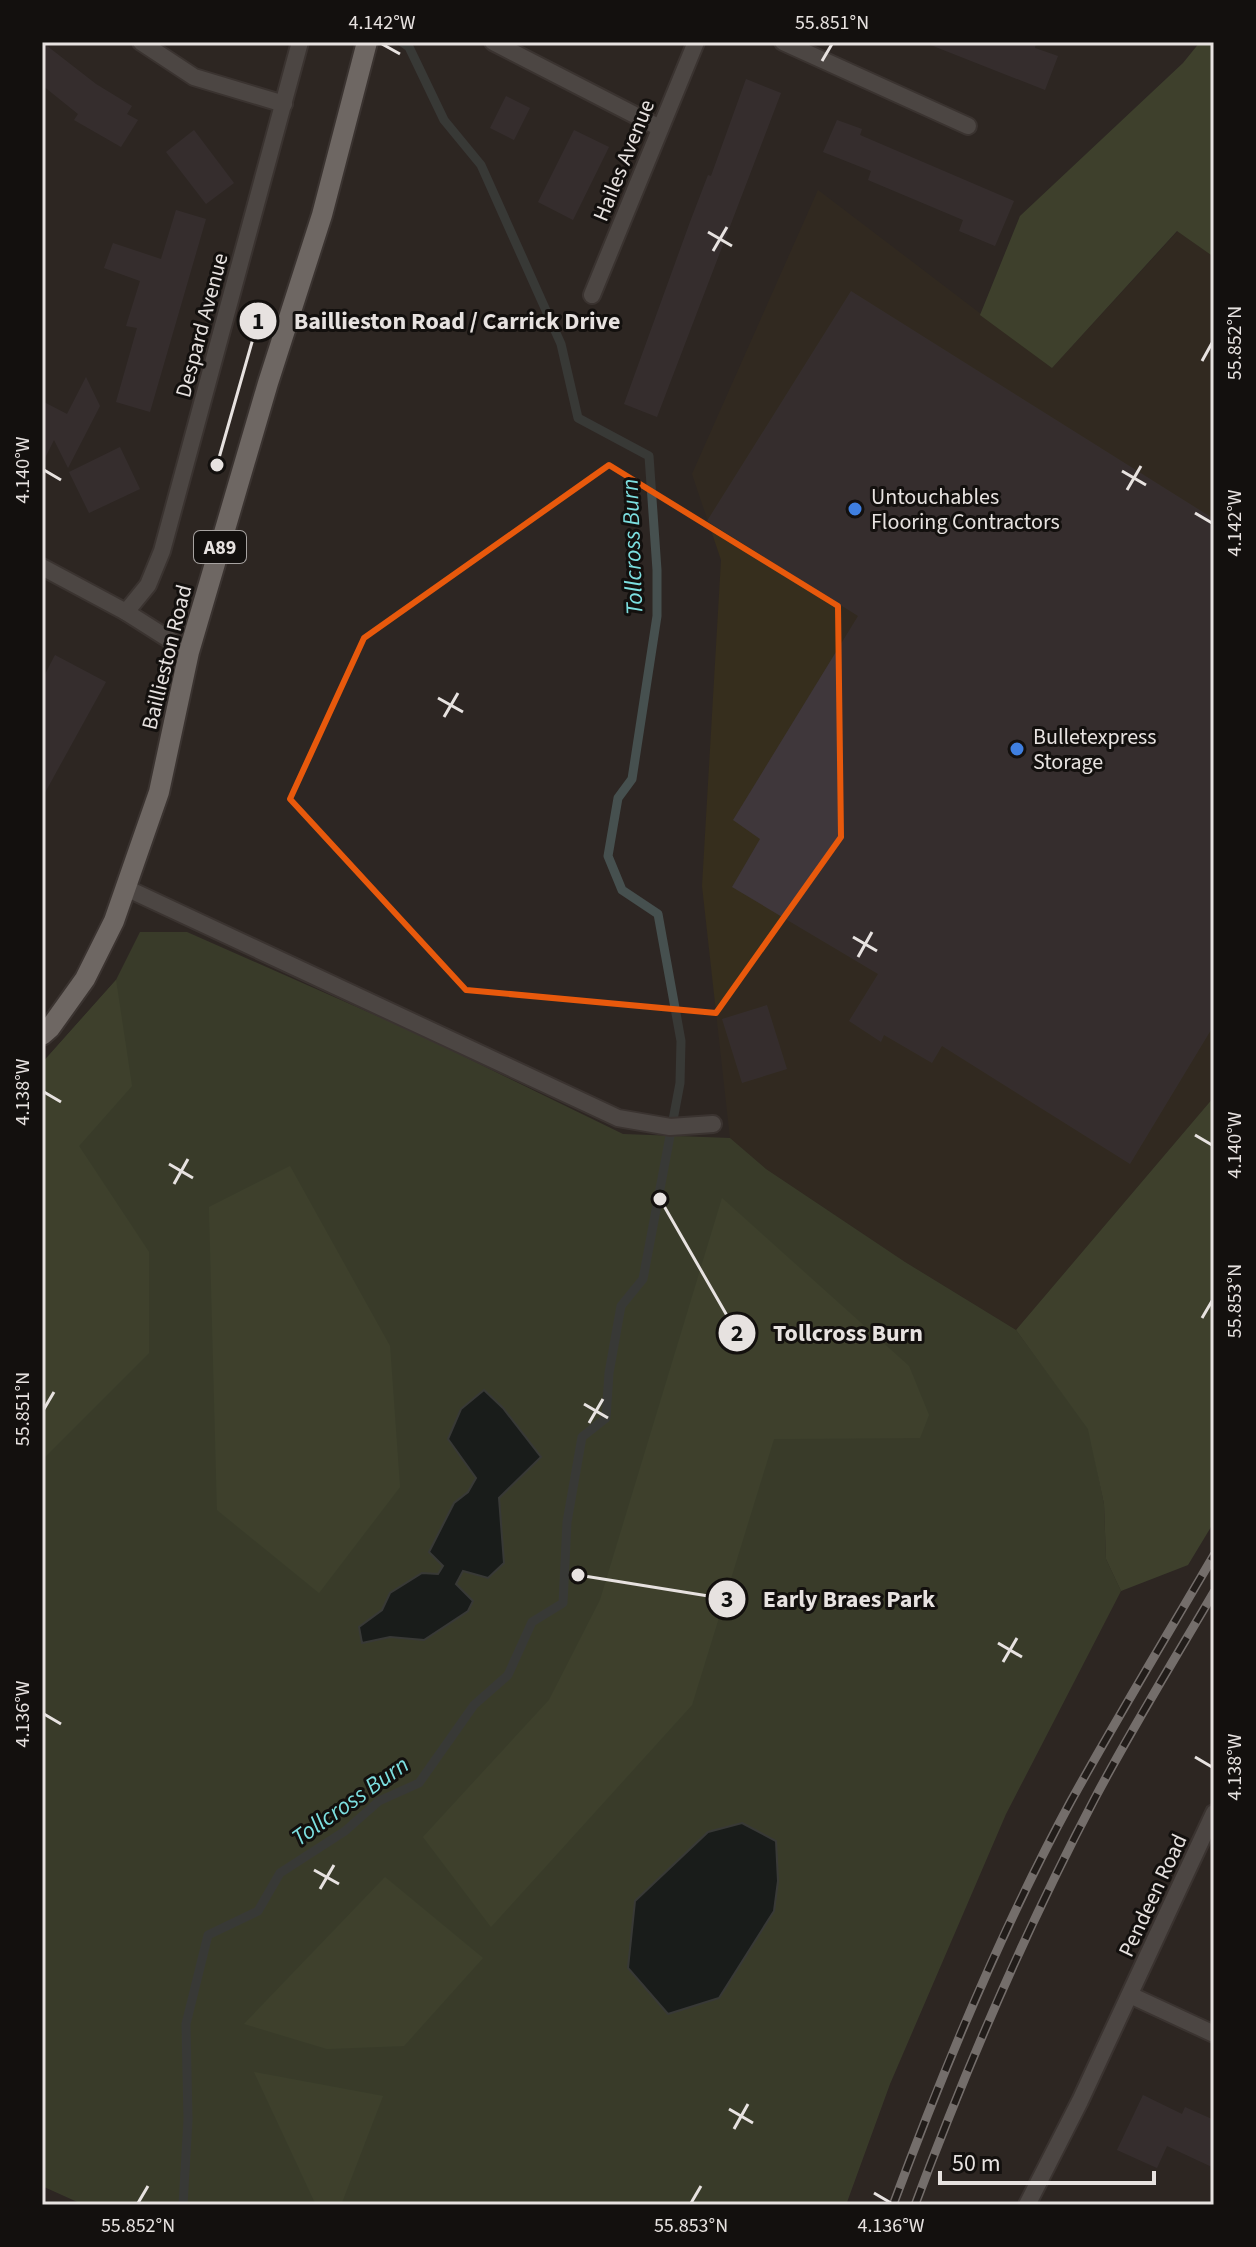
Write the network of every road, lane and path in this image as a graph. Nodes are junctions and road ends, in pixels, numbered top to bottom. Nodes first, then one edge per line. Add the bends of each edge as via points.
1 (141, 42) edge
2 (300, 42) edge
3 (367, 42) edge
4 (493, 42) edge
5 (696, 42) edge
6 (783, 42) edge
7 (284, 104) junction
8 (968, 126) dead end
9 (660, 128) junction
10 (592, 295) dead end
11 (42, 567) edge
12 (126, 612) junction
13 (189, 652) junction
14 (126, 888) junction
15 (42, 1035) edge
16 (713, 1124) dead end
17 (1214, 1813) edge
18 (1130, 1995) junction
19 (1214, 2034) edge
20 (1027, 2205) edge

1 - 7 street via 194,77
2 - 7 street, Despard Avenue
3 - 13 main road, Baillieston Road / A89 via 322,215
4 - 9 street
5 - 9 street, Hailes Avenue
6 - 8 street
7 - 12 street, Despard Avenue via 159,561
9 - 10 street, Hailes Avenue
11 - 12 street
12 - 13 street
13 - 14 main road, Baillieston Road / A89 via 159,792
14 - 15 main road, Baillieston Road / A89 via 85,979
14 - 16 street via 618,1118 670,1127
17 - 18 street, Pendeen Road
18 - 19 street
18 - 20 street, Pendeen Road

